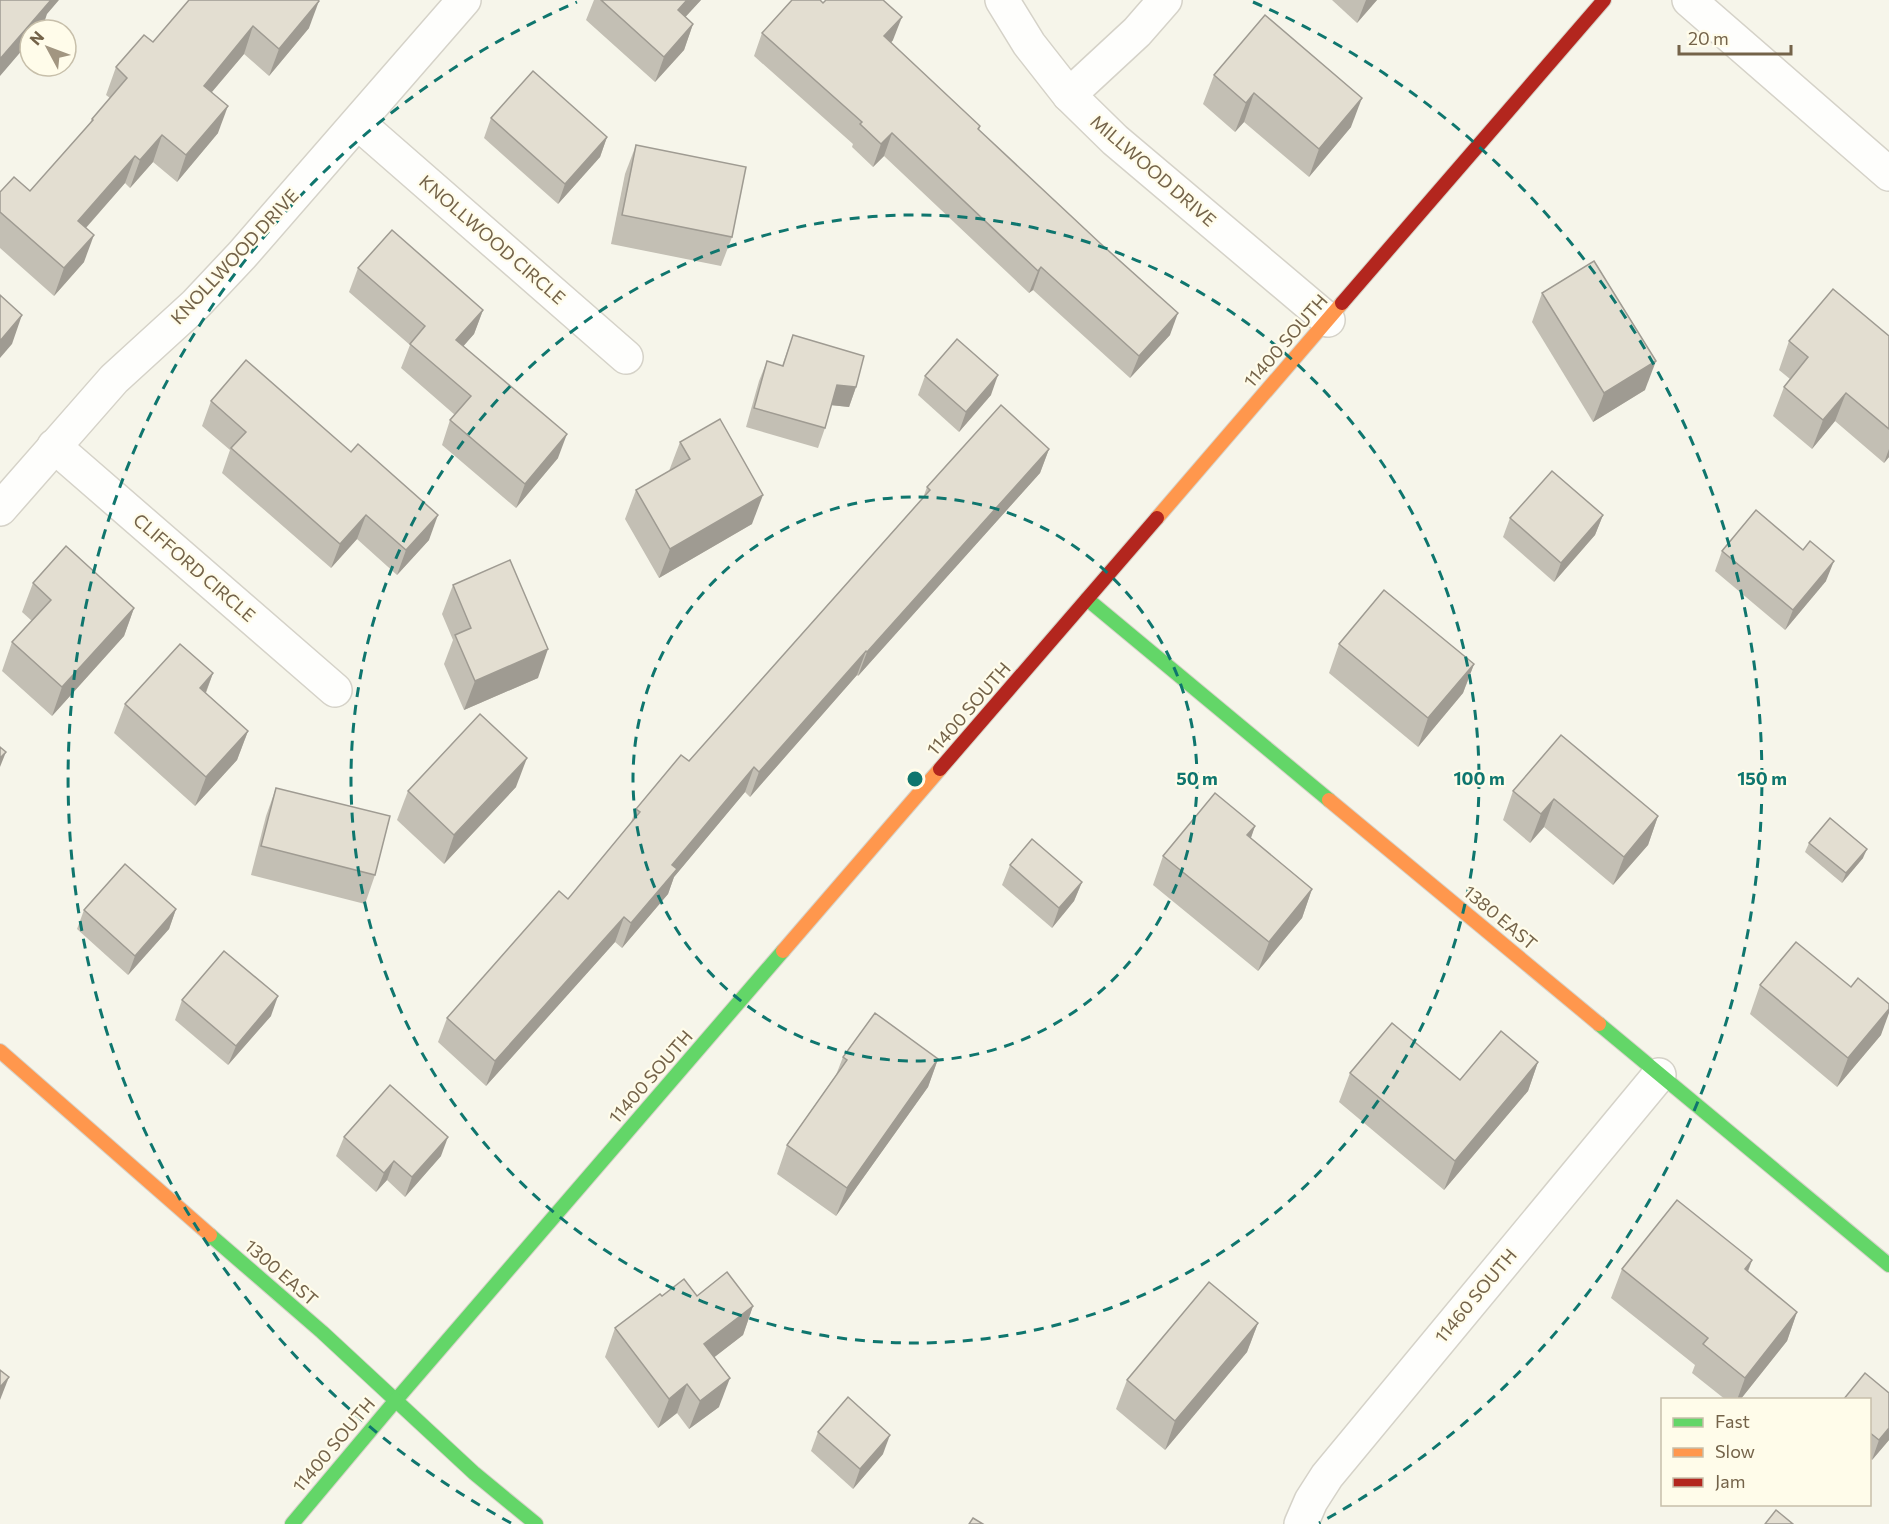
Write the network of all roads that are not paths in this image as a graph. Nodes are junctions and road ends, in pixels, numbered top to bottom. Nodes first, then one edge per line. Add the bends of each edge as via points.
1 (464, 0) edge
2 (1002, 0) edge
3 (1165, 0) edge
4 (1604, 0) edge
5 (1689, 0) edge
6 (1069, 95) junction
7 (358, 123) junction
8 (1889, 174) edge
9 (1328, 320) junction
10 (626, 357) dead end
11 (54, 446) junction
12 (0, 508) edge
13 (1087, 599) junction
14 (334, 690) dead end
15 (0, 1051) edge
16 (1659, 1075) junction
17 (1889, 1265) edge
18 (396, 1400) junction
19 (291, 1524) edge
20 (536, 1524) edge
21 (1301, 1524) edge

1 - 7 street, KNOLLWOOD DRIVE
2 - 6 street, MILLWOOD DRIVE via 1029,44
3 - 6 street via 1137,32
4 - 9 main road, 11400 SOUTH
5 - 8 street
6 - 9 street, MILLWOOD DRIVE via 1115,140
7 - 10 street, KNOLLWOOD CIRCLE
7 - 11 street, KNOLLWOOD DRIVE via 242,255 114,379
9 - 13 main road, 11400 SOUTH
11 - 12 street, KNOLLWOOD DRIVE
11 - 14 street, CLIFFORD CIRCLE
13 - 16 main road, 1380 EAST
13 - 18 main road, 11400 SOUTH
15 - 18 main road, 1300 EAST
16 - 17 main road, 1380 EAST
16 - 21 street, 11460 SOUTH via 1327,1476
18 - 19 main road, 11400 SOUTH
18 - 20 main road, 1300 EAST

